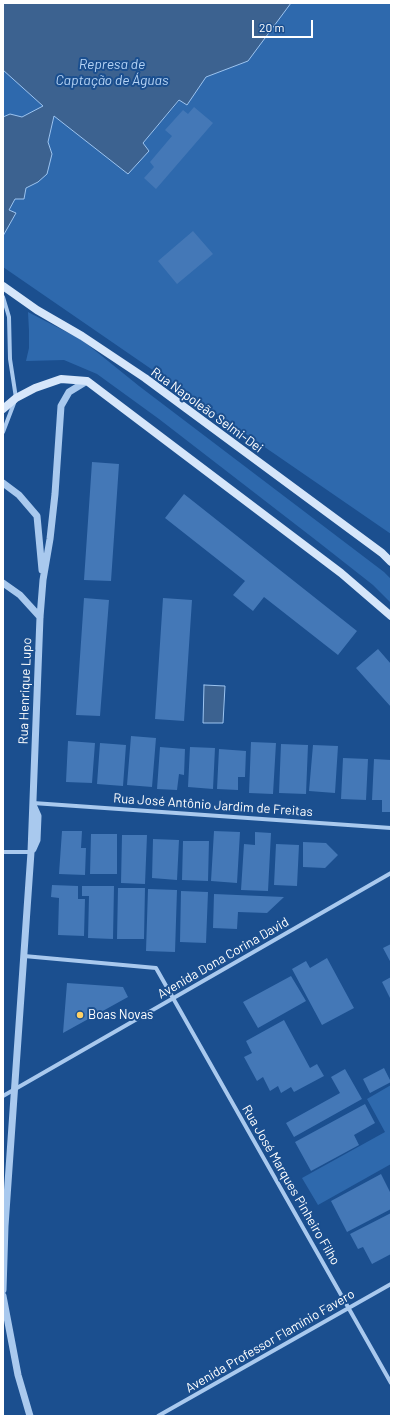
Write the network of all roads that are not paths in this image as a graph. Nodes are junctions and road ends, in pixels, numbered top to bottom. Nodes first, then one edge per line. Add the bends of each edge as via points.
1 (3, 286) edge
2 (3, 297) edge
3 (87, 381) junction
4 (16, 398) junction
5 (3, 408) edge
6 (3, 432) edge
7 (3, 484) edge
8 (391, 562) edge
9 (43, 580) junction
10 (3, 583) edge
11 (391, 616) edge
12 (40, 617) junction
13 (33, 803) junction
14 (391, 828) edge
15 (3, 852) edge
16 (31, 852) junction
17 (391, 873) edge
18 (24, 956) junction
19 (173, 998) junction
20 (15, 1088) junction
21 (3, 1096) edge
22 (391, 1284) edge
23 (3, 1290) edge
24 (3, 1296) edge
25 (349, 1307) junction
26 (391, 1383) edge
27 (30, 1416) edge
28 (158, 1416) edge

1 - 8 main road, Rua Napoleão Selmi-Dei via 144,378
2 - 4 street via 9,317 10,359
3 - 4 main road via 61,379
3 - 9 street, Rua Henrique Lupo via 69,392 61,406 55,494
3 - 11 main road via 341,573
4 - 5 main road
4 - 6 street
7 - 9 street, Rua Henrique Lupo via 19,495 37,516
9 - 12 street, Rua Henrique Lupo
10 - 12 street via 20,595
12 - 13 street, Rua Henrique Lupo
13 - 14 street, Rua José Antônio Jardim de Freitas
13 - 16 street, Rua Henrique Lupo
15 - 16 street
16 - 18 street, Rua Henrique Lupo
17 - 19 street, Avenida Dona Corina David
18 - 19 street, Rua José Marques Pinheiro Filho via 156,968
18 - 20 street, Rua Henrique Lupo
19 - 20 street, Avenida Dona Corina David
19 - 25 street, Rua José Marques Pinheiro Filho
20 - 21 street, Avenida Dona Corina David
20 - 23 street, Rua Henrique Lupo
22 - 25 street, Avenida Professor Flamínio Favero
24 - 27 street via 18,1375
25 - 26 street, Rua José Marques Pinheiro Filho
25 - 28 street, Avenida Professor Flamínio Favero

